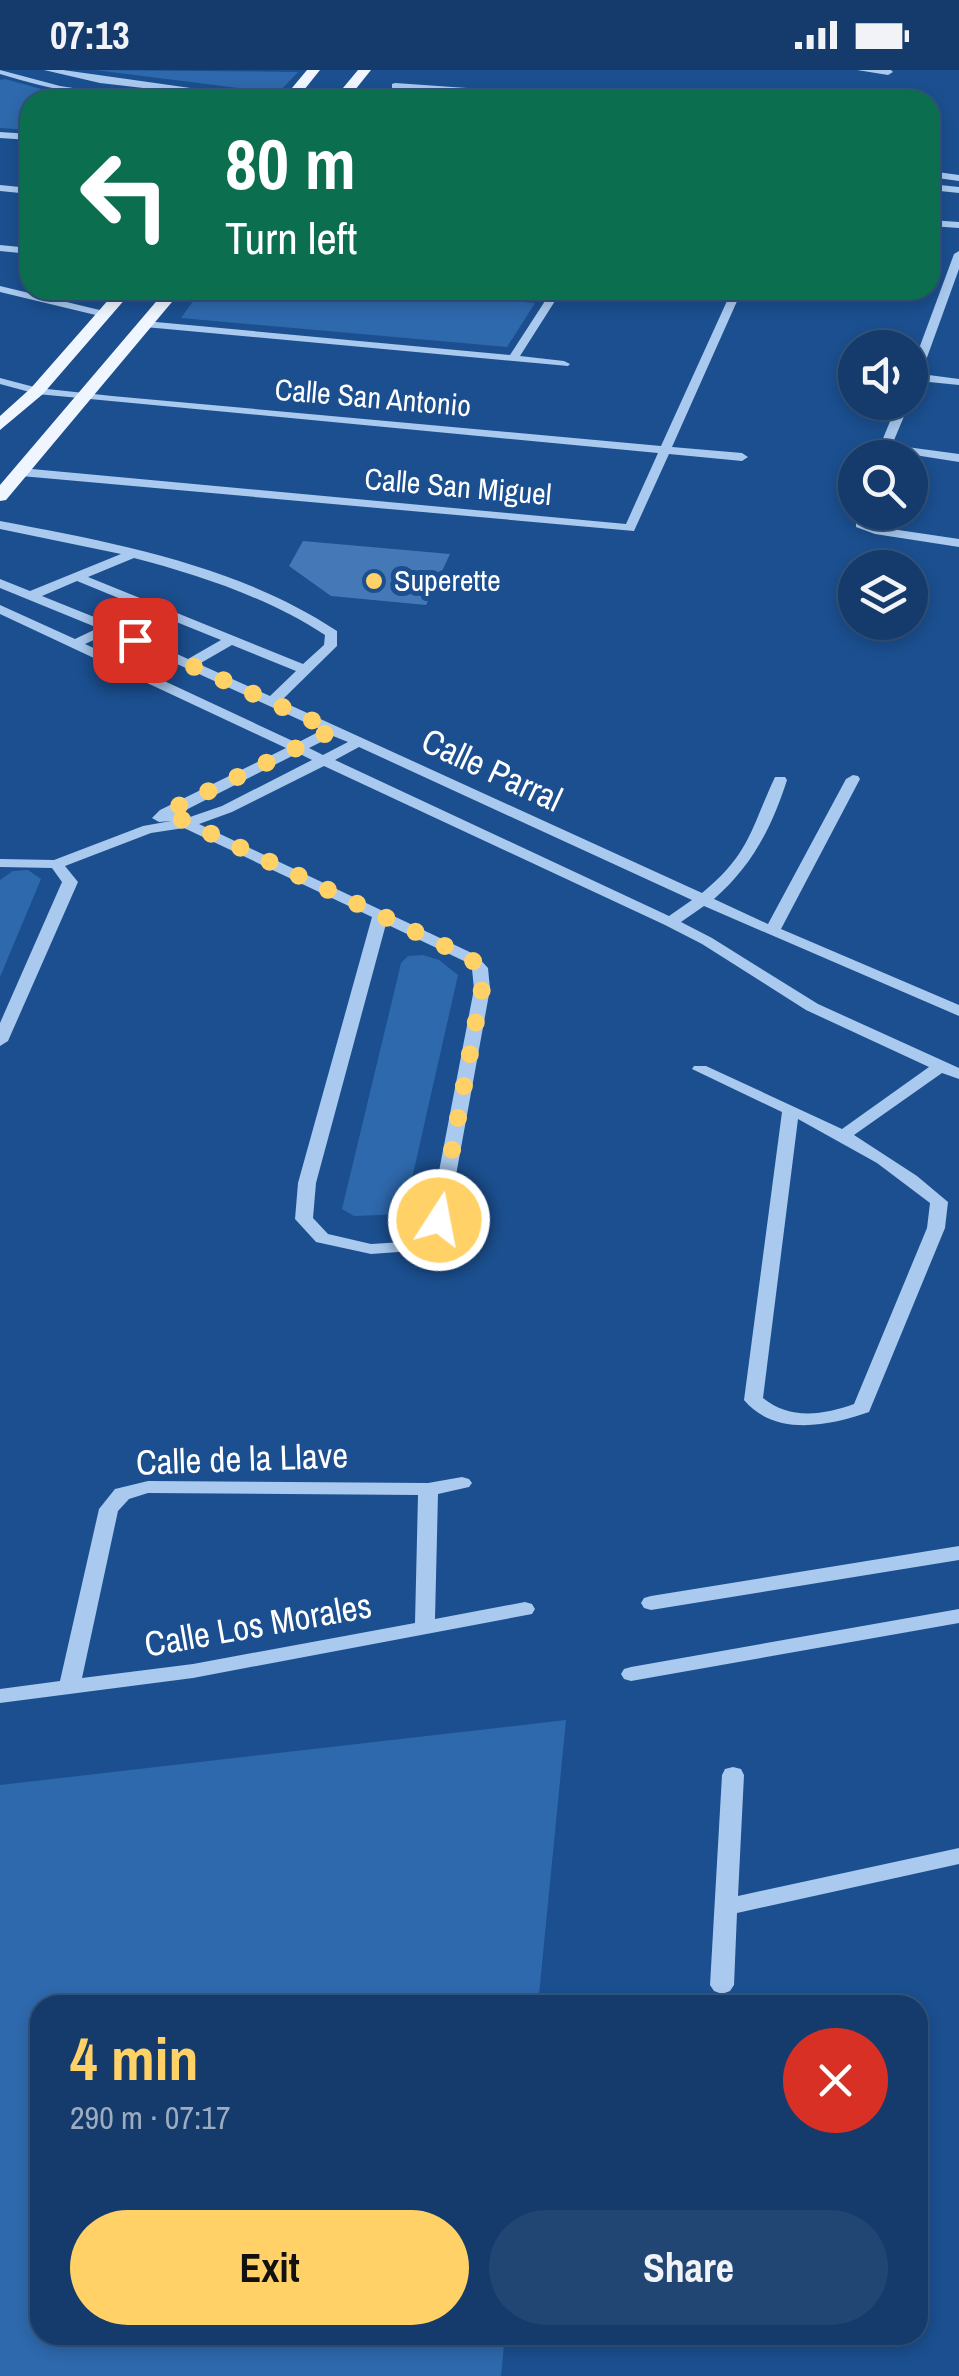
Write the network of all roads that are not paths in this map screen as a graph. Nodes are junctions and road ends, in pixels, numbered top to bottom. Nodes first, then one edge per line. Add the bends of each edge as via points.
1 (23, 70) edge
2 (49, 70) edge
3 (301, 70) edge
4 (314, 70) edge
5 (364, 70) edge
6 (862, 70) edge
7 (888, 72) edge
8 (1, 74) edge
9 (395, 86) dead end
10 (74, 90) edge
11 (185, 90) edge
12 (297, 90) edge
13 (348, 90) edge
14 (453, 90) edge
15 (959, 254) edge
16 (46, 300) edge
17 (116, 300) edge
18 (165, 300) edge
19 (551, 300) edge
20 (734, 300) edge
21 (104, 314) junction
22 (144, 324) junction
23 (928, 347) edge
24 (512, 360) junction
25 (564, 364) dead end
26 (0, 380) edge
27 (959, 382) edge
28 (928, 383) edge
29 (37, 390) junction
30 (83, 396) junction
31 (0, 426) edge
32 (666, 450) junction
33 (928, 456) edge
34 (742, 457) dead end
35 (959, 458) edge
36 (21, 472) junction
37 (0, 496) edge
38 (0, 525) edge
39 (874, 530) edge
40 (959, 543) edge
41 (137, 552) junction
42 (78, 577) junction
43 (0, 583) edge
44 (28, 596) junction
45 (154, 608) junction
46 (0, 609) edge
47 (109, 628) junction
48 (230, 640) junction
49 (74, 644) junction
50 (188, 664) junction
51 (305, 670) junction
52 (272, 702) junction
53 (333, 730) junction
54 (359, 742) junction
55 (298, 748) junction
56 (322, 760) junction
57 (854, 779) dead end
58 (780, 780) dead end
59 (166, 812) junction
60 (186, 823) junction
61 (148, 829) junction
62 (0, 862) edge
63 (56, 864) junction
64 (706, 901) junction
65 (381, 914) junction
66 (670, 922) junction
67 (772, 930) junction
68 (959, 1010) edge
69 (0, 1041) edge
70 (942, 1066) junction
71 (700, 1069) dead end
72 (959, 1074) edge
73 (791, 1110) junction
74 (845, 1134) junction
75 (462, 1483) dead end
76 (428, 1489) junction
77 (959, 1553) edge
78 (652, 1603) dead end
79 (525, 1609) dead end
80 (959, 1616) edge
81 (425, 1628) junction
82 (632, 1674) dead end
83 (69, 1689) junction
84 (0, 1696) edge
85 (733, 1775) dead end
86 (959, 1856) edge
87 (726, 1907) junction
88 (722, 1986) dead end

1 - 8 street
2 - 11 street
3 - 4 street
4 - 12 main road
5 - 13 main road
6 - 7 street
8 - 10 street
9 - 14 street
15 - 23 street
16 - 21 street
17 - 21 main road
18 - 22 main road
19 - 24 street
20 - 32 street, Calle San Miguel
21 - 29 main road
22 - 24 street
22 - 30 main road
24 - 25 street
26 - 29 street, Calle San Antonio
27 - 28 street
29 - 30 street, Calle San Antonio
29 - 31 main road
30 - 32 street, Calle San Antonio
30 - 36 main road
32 - 34 street, Calle San Antonio
32 - 36 street, Calle San Miguel via 633,526 624,528
33 - 35 street
36 - 37 main road
38 - 41 street
39 - 40 street
41 - 42 street
41 - 51 street via 204,572 313,620 332,634 330,646
42 - 44 street
42 - 45 street
43 - 44 street, Calle Parral
44 - 47 street, Calle Parral
45 - 47 street
45 - 48 street
46 - 49 street, Calle Parral
47 - 49 street
47 - 50 street, Calle Parral
48 - 50 street
48 - 51 street
49 - 55 street, Calle Parral
50 - 52 street, Calle Parral
51 - 52 street
52 - 53 street, Calle Parral
53 - 54 street, Calle Parral
53 - 55 street
54 - 56 street
54 - 64 street, Calle Parral
55 - 56 street, Calle Parral
55 - 59 street
56 - 60 street
56 - 66 street, Calle Parral
57 - 67 street
58 - 64 street via 756,846
59 - 60 street
59 - 61 street
60 - 61 street
60 - 65 street
61 - 63 street
62 - 63 street
63 - 69 street via 70,882
64 - 66 street
64 - 67 street, Calle Parral
65 - 65 street via 470,958 483,979 439,1220 406,1248 370,1249 322,1238 304,1219 307,1184
66 - 70 street, Calle Parral via 812,1007
67 - 68 street, Calle Parral
70 - 72 street, Calle Parral
70 - 74 street
71 - 73 street
73 - 74 street
73 - 74 street via 753,1400 764,1412 821,1419 862,1408 936,1228 939,1202
75 - 76 street, Calle de la Llave
76 - 81 street
76 - 83 street, Calle de la Llave via 148,1487 122,1494 109,1509
77 - 78 street
79 - 81 street, Calle Los Morales
80 - 82 street
81 - 83 street, Calle Los Morales
83 - 84 street, Calle Los Morales
85 - 87 street
86 - 87 street
87 - 88 street

